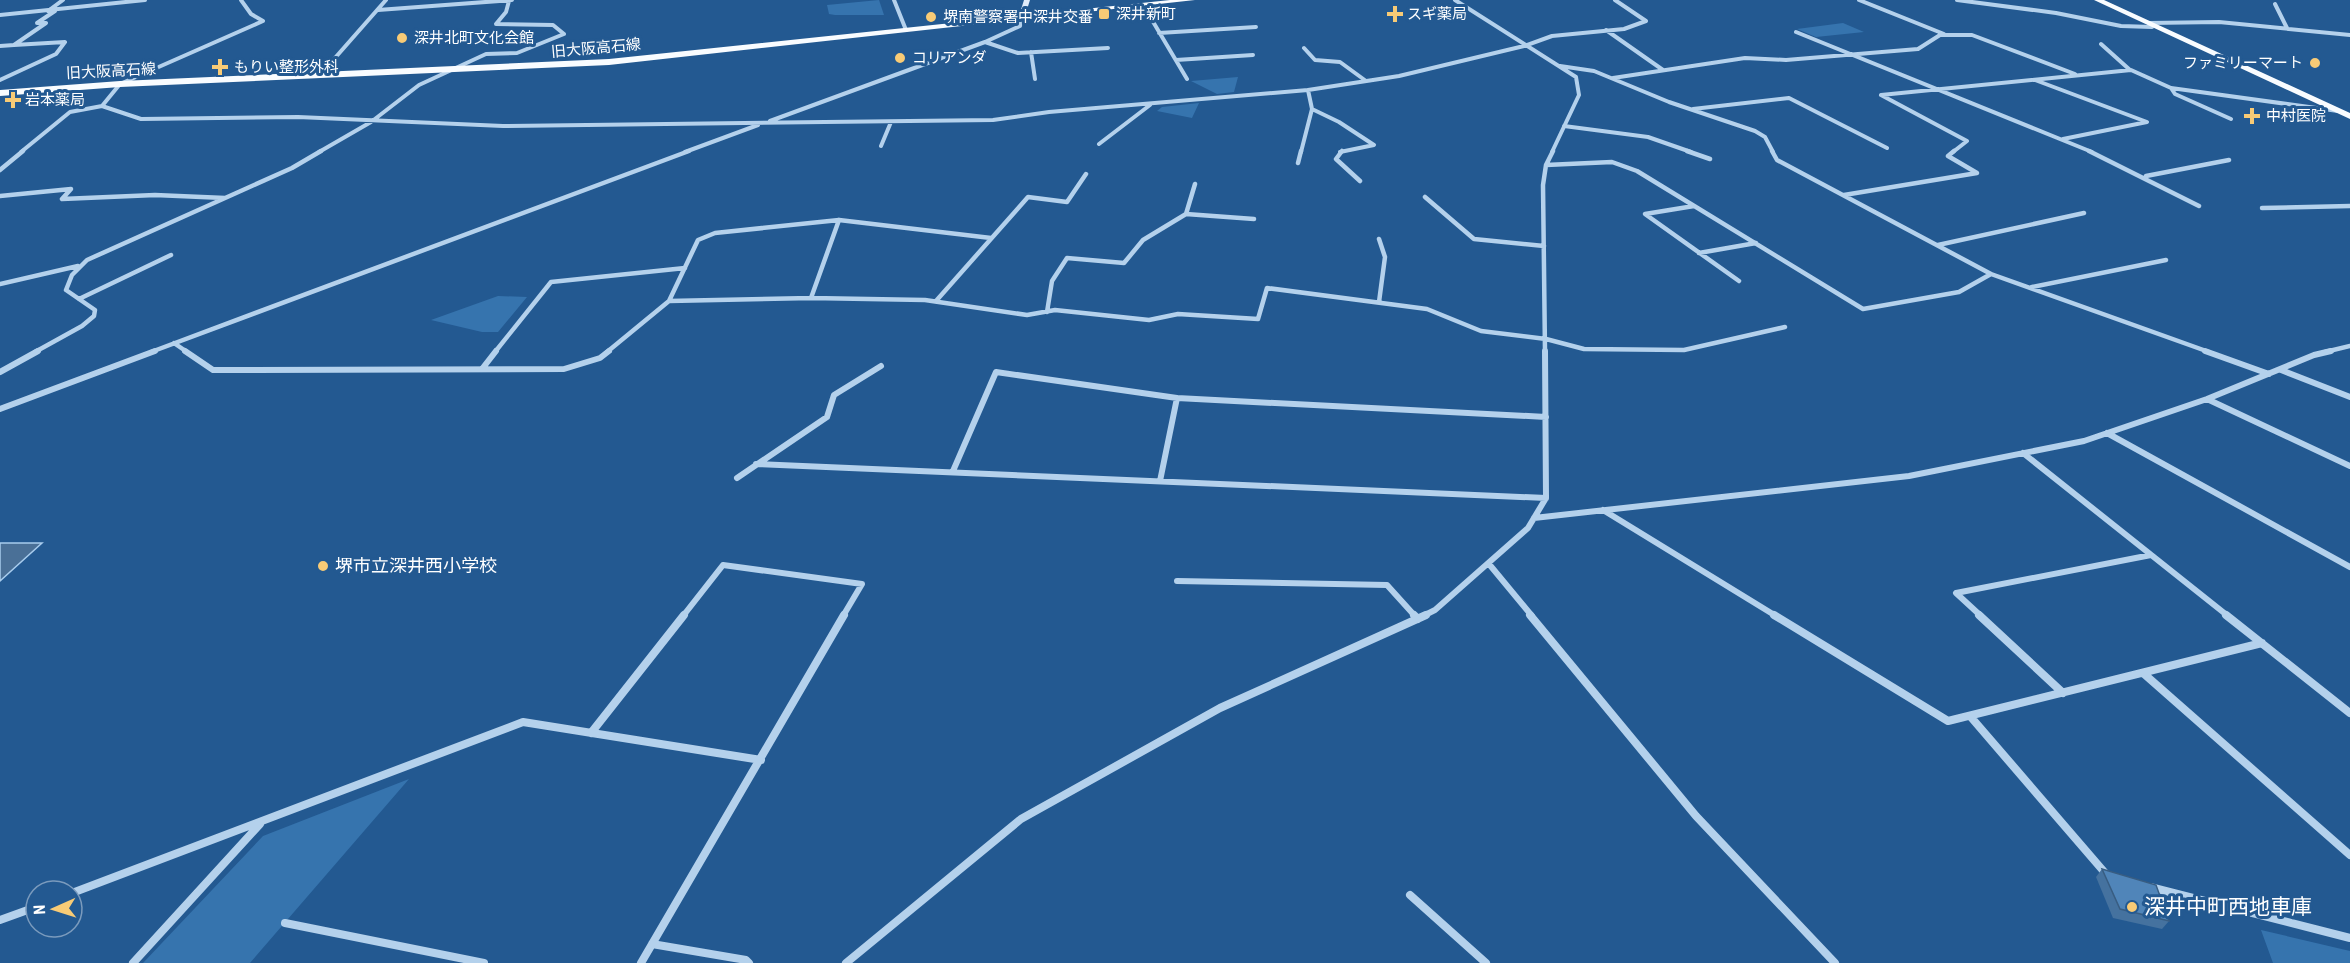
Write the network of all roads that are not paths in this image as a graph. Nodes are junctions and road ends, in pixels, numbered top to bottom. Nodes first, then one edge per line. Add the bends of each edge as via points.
1 (63, 0) edge
2 (145, 0) edge
3 (241, 0) edge
4 (386, 0) edge
5 (511, 0) edge
6 (894, 0) edge
7 (1027, 0) edge
8 (1191, 0) edge
9 (1455, 0) edge
10 (1615, 0) edge
11 (1859, 0) edge
12 (1957, 0) edge
13 (2098, 0) edge
14 (2275, 4) dead end
15 (1127, 7) junction
16 (378, 10) junction
17 (48, 11) junction
18 (55, 11) junction
19 (0, 15) edge
20 (1021, 19) junction
21 (2152, 25) junction
22 (1256, 27) dead end
23 (2287, 28) junction
24 (906, 30) junction
25 (1606, 30) junction
26 (1796, 32) dead end
27 (1159, 33) junction
28 (1945, 35) junction
29 (2350, 35) edge
30 (985, 42) junction
31 (14, 45) junction
32 (2101, 45) dead end
33 (0, 46) edge
34 (1524, 46) junction
35 (1108, 48) dead end
36 (1304, 48) dead end
37 (1031, 52) junction
38 (1253, 55) dead end
39 (1851, 55) junction
40 (1176, 60) junction
41 (1556, 65) junction
42 (454, 70) junction
43 (2131, 70) junction
44 (1664, 71) junction
45 (320, 75) junction
46 (2078, 75) junction
47 (1612, 78) junction
48 (1035, 79) dead end
49 (1187, 79) dead end
50 (0, 80) edge
51 (2033, 80) junction
52 (1366, 81) junction
53 (120, 84) junction
54 (2171, 88) junction
55 (1308, 90) junction
56 (1938, 90) junction
57 (0, 93) edge
58 (1150, 105) junction
59 (102, 106) junction
60 (1312, 109) junction
61 (1690, 109) junction
62 (2339, 111) junction
63 (2350, 116) edge
64 (2231, 119) dead end
65 (372, 122) junction
66 (891, 122) junction
67 (764, 123) junction
68 (1564, 126) junction
69 (2062, 140) junction
70 (1099, 144) dead end
71 (881, 146) dead end
72 (1887, 148) dead end
73 (1710, 159) dead end
74 (2229, 160) dead end
75 (1298, 163) dead end
76 (1546, 165) junction
77 (0, 170) edge
78 (1086, 174) dead end
79 (2146, 176) junction
80 (1360, 181) dead end
81 (1196, 184) dead end
82 (0, 196) edge
83 (1425, 196) dead end
84 (1843, 196) junction
85 (228, 198) junction
86 (1694, 206) junction
87 (2199, 206) dead end
88 (2350, 206) edge
89 (2262, 208) dead end
90 (2084, 213) dead end
91 (1186, 214) junction
92 (1254, 219) dead end
93 (839, 220) junction
94 (991, 238) junction
95 (1379, 239) dead end
96 (1756, 243) junction
97 (1938, 245) junction
98 (1544, 246) junction
99 (1698, 253) junction
100 (171, 255) dead end
101 (2166, 260) dead end
102 (81, 265) junction
103 (685, 268) junction
104 (1991, 274) junction
105 (1739, 281) dead end
106 (0, 284) edge
107 (2031, 287) junction
108 (79, 298) junction
109 (811, 298) junction
110 (669, 301) junction
111 (936, 301) junction
112 (1379, 302) junction
113 (1047, 312) junction
114 (1785, 327) dead end
115 (1546, 339) junction
116 (174, 343) junction
117 (2350, 346) edge
118 (881, 366) dead end
119 (482, 369) junction
120 (2281, 370) junction
121 (0, 372) edge
122 (2269, 374) junction
123 (1177, 398) junction
124 (2350, 398) edge
125 (2207, 399) junction
126 (0, 409) edge
127 (1546, 417) junction
128 (2106, 433) junction
129 (2023, 453) junction
130 (756, 464) junction
131 (2350, 466) edge
132 (953, 471) junction
133 (737, 478) dead end
134 (1160, 481) junction
135 (1546, 498) junction
136 (1603, 510) junction
137 (1534, 518) junction
138 (2151, 555) junction
139 (1489, 564) junction
140 (2350, 567) edge
141 (1178, 580) dead end
142 (1418, 619) junction
143 (2262, 643) junction
144 (2143, 673) junction
145 (2063, 693) junction
146 (2350, 713) edge
147 (1970, 716) junction
148 (591, 733) junction
149 (761, 760) junction
150 (261, 823) junction
151 (2350, 855) edge
152 (2120, 879) edge
153 (2143, 885) edge
154 (84, 889) edge
155 (1410, 895) dead end
156 (24, 911) edge
157 (0, 920) edge
158 (285, 922) dead end
159 (2350, 938) edge
160 (652, 944) junction
161 (133, 963) edge
162 (484, 963) edge
163 (641, 963) edge
164 (749, 963) edge
165 (846, 963) edge
166 (1486, 963) edge
167 (1835, 963) edge

1 - 17 street
2 - 18 street
3 - 53 street via 251,14 263,21
4 - 16 street
5 - 16 street
5 - 42 street via 496,24 553,25 564,34 517,52 486,54
6 - 24 street
7 - 20 main road
8 - 15 main road, 旧大阪高石線
9 - 34 street
10 - 25 street via 1646,21
11 - 28 street
12 - 21 street via 2056,12 2121,26
13 - 21 main road
14 - 23 street
15 - 20 main road, 旧大阪高石線
15 - 27 street via 1152,20
16 - 45 street
17 - 18 street
17 - 19 street
18 - 31 street via 37,23 46,23
20 - 24 main road, 旧大阪高石線
20 - 30 street via 1020,26
21 - 23 street via 2219,21
21 - 62 main road
22 - 27 street
23 - 29 street
24 - 42 main road, 旧大阪高石線 via 609,62
25 - 34 street via 1552,36
25 - 44 street
26 - 39 street
27 - 40 street
28 - 39 street via 1918,50
28 - 46 street via 1972,35
30 - 37 street via 1018,53
30 - 67 street
31 - 33 street
31 - 50 street via 65,42 56,54
32 - 43 street
34 - 41 street
34 - 52 street
35 - 37 street
36 - 52 street via 1315,60 1340,62
37 - 48 street
38 - 40 street
39 - 44 street via 1786,60 1745,58
39 - 56 street
40 - 49 street
41 - 47 street
41 - 68 street via 1576,77 1579,95
42 - 45 main road, 旧大阪高石線
42 - 65 street via 405,94
43 - 46 street
43 - 54 street
44 - 47 street
45 - 53 main road, 旧大阪高石線
46 - 51 street
47 - 61 street
51 - 56 street
51 - 69 street via 2147,122
52 - 55 street
53 - 57 main road, 旧大阪高石線
53 - 59 street
54 - 62 street
54 - 64 street via 2175,94
55 - 58 street
55 - 60 street
56 - 69 street
56 - 84 street via 1881,95 1967,141 1948,156 1977,173
58 - 66 street via 993,120
58 - 70 street
59 - 65 street via 141,119 298,117
59 - 77 street via 70,112
60 - 75 street
60 - 80 street via 1374,145 1341,150 1336,159
61 - 72 street via 1789,98
61 - 84 street via 1755,131 1765,137 1777,160
62 - 63 main road
65 - 67 street via 503,126
65 - 85 street via 292,168
66 - 67 street
66 - 71 street
67 - 116 street
68 - 73 street via 1648,136
68 - 76 street
69 - 79 street
74 - 79 street
76 - 86 street via 1612,162 1637,171
76 - 98 street
78 - 94 street via 1067,201 1028,197
79 - 87 street
81 - 91 street
82 - 85 street via 71,189 62,199 155,195
83 - 98 street via 1474,239
84 - 97 street
85 - 102 street
86 - 96 street
86 - 99 street via 1646,214
88 - 89 street
90 - 97 street
91 - 92 street
91 - 113 street via 1143,240 1124,263 1067,258 1052,281
93 - 94 street
93 - 103 street via 716,233 698,240
93 - 109 street
94 - 111 street
95 - 112 street via 1384,257
96 - 99 street
96 - 104 street via 1863,309 1959,292
97 - 104 street
98 - 115 street
99 - 105 street
100 - 108 street
101 - 107 street
102 - 106 street
102 - 108 street via 67,281 66,290
103 - 110 street
103 - 119 street via 551,282
104 - 107 street
107 - 122 street
108 - 121 street via 95,310 94,316
109 - 110 street
109 - 111 street
110 - 119 street via 600,358 564,369
111 - 113 street via 1028,315
112 - 113 street via 1267,288 1257,319 1178,314 1149,320
112 - 115 street via 1427,309 1481,331
114 - 115 street via 1684,350 1584,349
115 - 127 street
116 - 119 street via 213,370
116 - 126 street
117 - 120 street via 2314,355
118 - 130 street via 834,395 827,417
120 - 122 street
120 - 124 street
122 - 125 street
123 - 127 street
123 - 132 street via 996,372
123 - 134 street
125 - 128 street
125 - 131 street
127 - 135 street
128 - 129 street
128 - 140 street
129 - 136 street via 1909,476
129 - 138 street
130 - 132 street
130 - 133 street
132 - 134 street
134 - 135 street
135 - 137 street
136 - 137 street
136 - 147 street via 1948,721
137 - 139 street
138 - 143 street
138 - 145 street via 1956,593
139 - 142 street via 1435,610
139 - 167 street via 1696,816
141 - 142 street via 1387,585
142 - 165 street via 1220,708 1021,819
143 - 144 street
143 - 146 street
144 - 145 street
144 - 151 street
145 - 147 street
147 - 152 street via 2108,876
148 - 149 street
148 - 149 street via 723,565 862,584
148 - 150 street via 523,722
149 - 160 street
150 - 154 street
150 - 161 street
153 - 159 street
155 - 166 street
156 - 157 street
158 - 162 street
160 - 163 street
160 - 164 street

